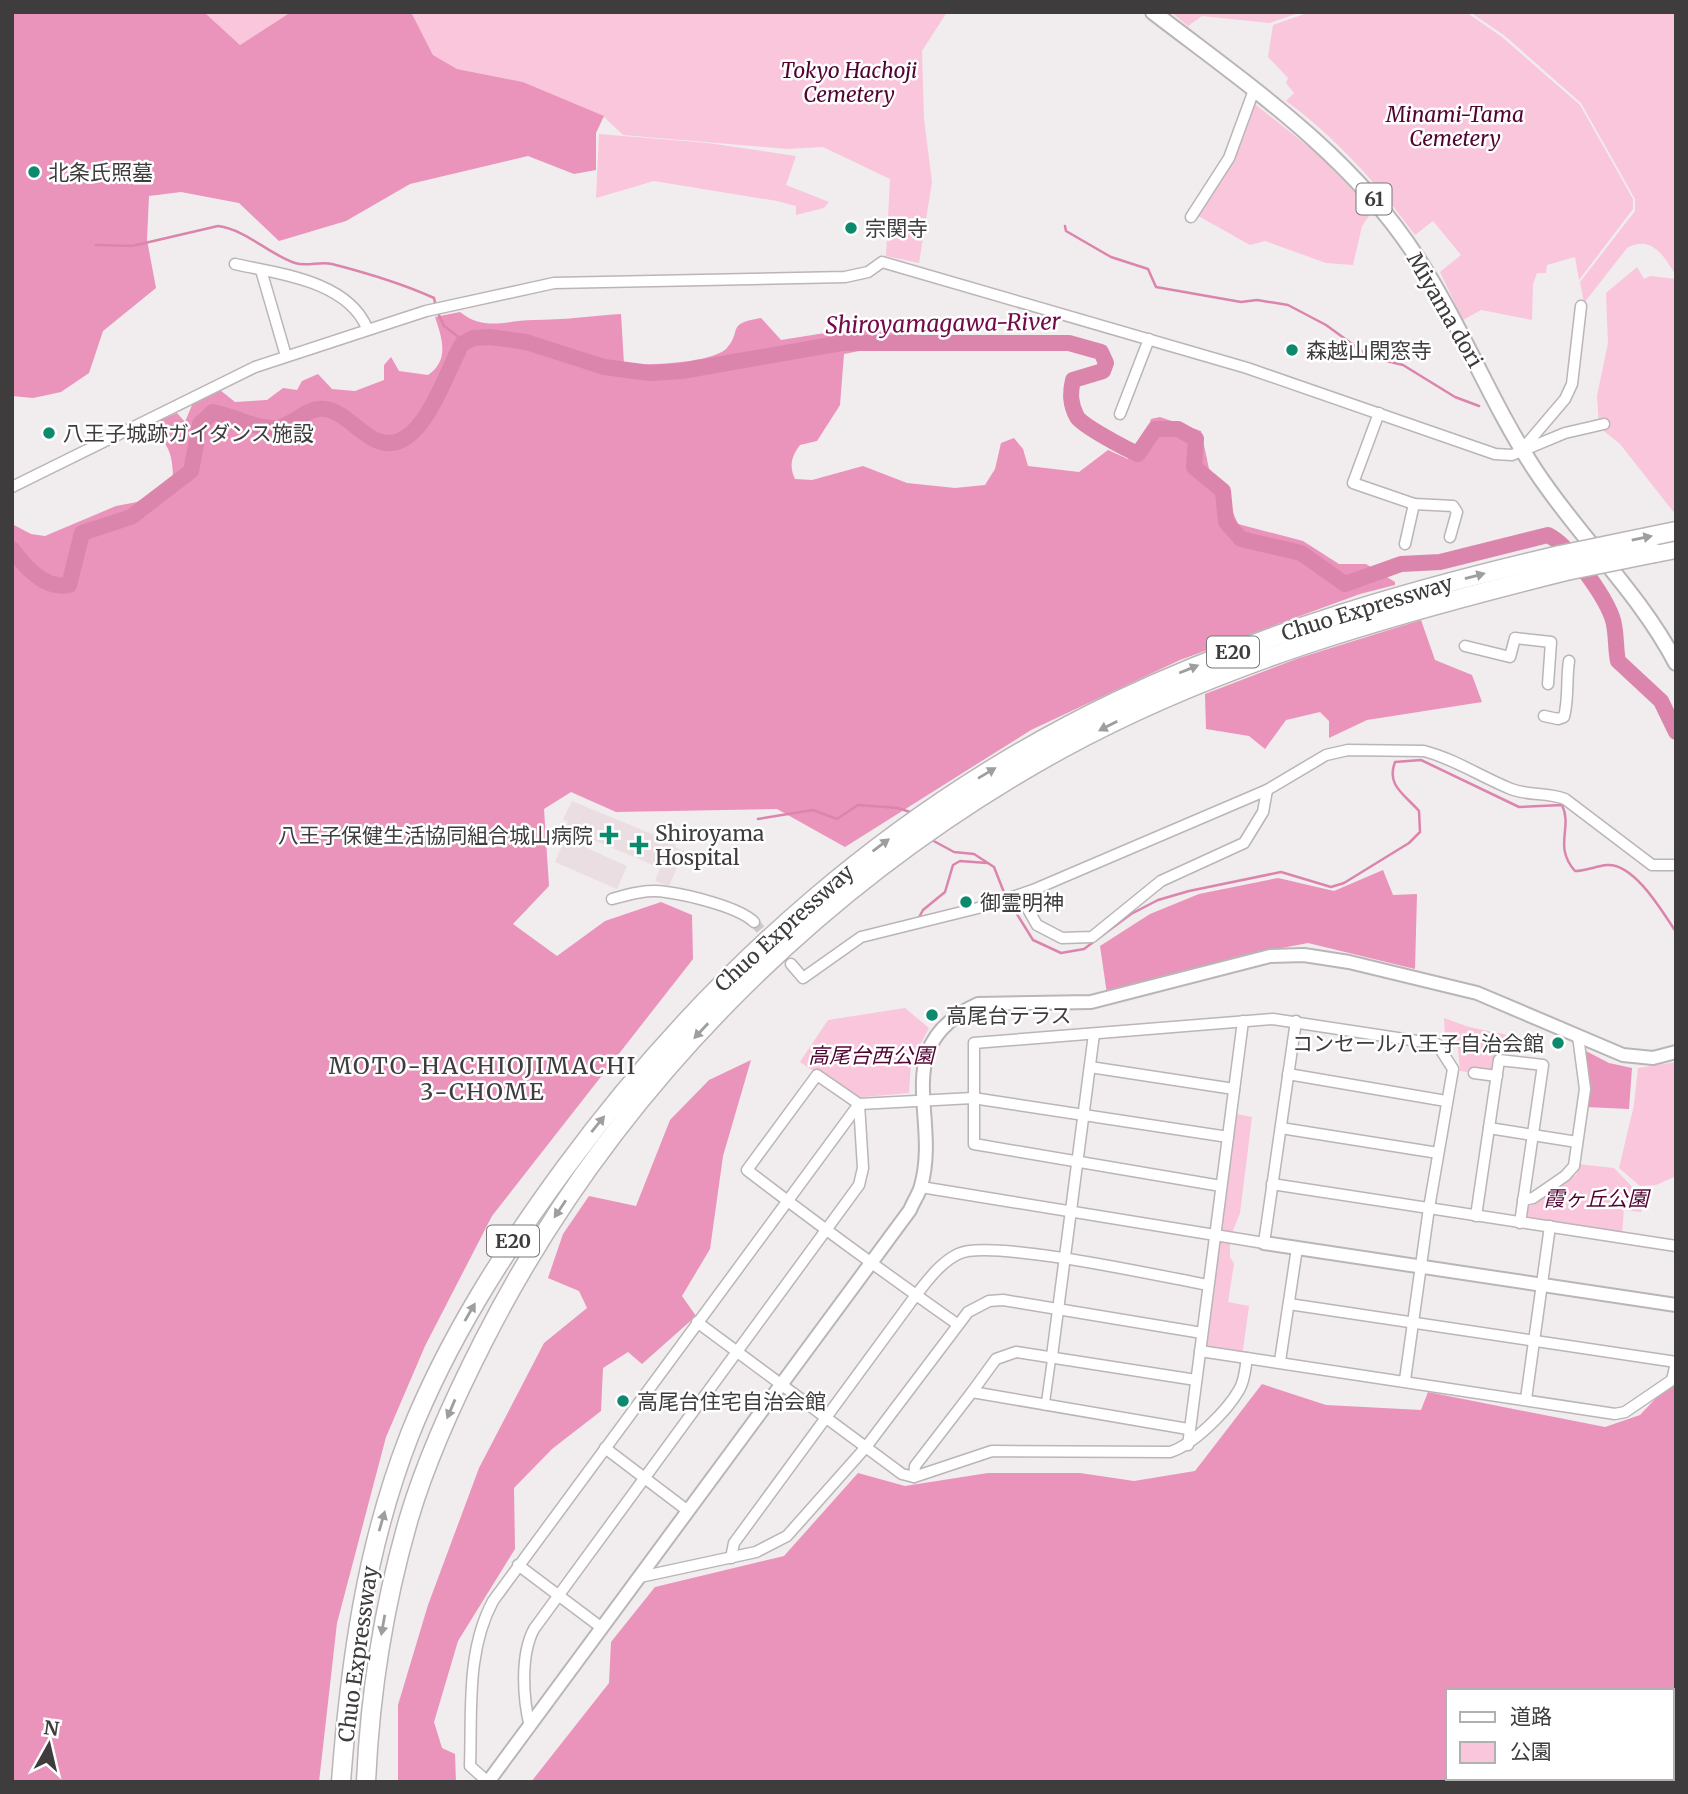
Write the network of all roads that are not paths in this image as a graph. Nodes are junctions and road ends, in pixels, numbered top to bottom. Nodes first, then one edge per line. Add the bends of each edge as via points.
1 (1153, 12) edge
2 (1254, 90) junction
3 (1191, 217) dead end
4 (235, 264) dead end
5 (261, 270) junction
6 (1581, 306) dead end
7 (367, 328) junction
8 (1149, 339) junction
9 (286, 356) junction
10 (1379, 413) junction
11 (1120, 414) dead end
12 (1604, 424) dead end
13 (1522, 449) junction
14 (12, 487) edge
15 (1414, 504) junction
16 (1676, 531) edge
17 (1450, 537) dead end
18 (1405, 544) dead end
19 (1676, 549) edge
20 (1563, 563) junction
21 (1465, 646) dead end
22 (1569, 661) dead end
23 (1676, 663) edge
24 (1548, 684) dead end
25 (1544, 716) dead end
26 (1267, 790) junction
27 (911, 833) junction
28 (1676, 865) edge
29 (1012, 898) junction
30 (612, 899) dead end
31 (754, 922) tunnel mouth
32 (791, 964) dead end
33 (1243, 1021) junction
34 (1296, 1021) junction
35 (1094, 1034) junction
36 (1578, 1036) junction
37 (1676, 1052) edge
38 (1090, 1067) junction
39 (1474, 1073) dead end
40 (1288, 1074) junction
41 (1497, 1076) junction
42 (1234, 1089) junction
43 (973, 1098) junction
44 (922, 1100) junction
45 (1446, 1101) junction
46 (859, 1104) junction
47 (1083, 1114) junction
48 (1280, 1128) junction
49 (1489, 1128) junction
50 (1533, 1135) junction
51 (1228, 1137) junction
52 (1577, 1142) junction
53 (1438, 1153) junction
54 (1078, 1163) junction
55 (1272, 1184) junction
56 (1221, 1186) junction
57 (921, 1187) junction
58 (787, 1200) junction
59 (1523, 1200) junction
60 (1429, 1208) junction
61 (1072, 1212) junction
62 (1476, 1216) junction
63 (1520, 1223) junction
64 (1550, 1226) junction
65 (827, 1228) junction
66 (1215, 1235) junction
67 (1264, 1243) junction
68 (1676, 1246) edge
69 (1297, 1248) junction
70 (1066, 1260) junction
71 (873, 1263) junction
72 (1420, 1266) junction
73 (1542, 1284) junction
74 (1208, 1285) junction
75 (916, 1295) junction
76 (1289, 1304) junction
77 (1676, 1305) edge
78 (1058, 1309) junction
79 (697, 1322) junction
80 (1412, 1323) junction
81 (957, 1324) junction
82 (1202, 1333) junction
83 (1534, 1342) junction
84 (1200, 1351) junction
85 (738, 1352) junction
86 (1052, 1356) junction
87 (1247, 1358) junction
88 (1280, 1361) junction
89 (1676, 1363) edge
90 (1196, 1380) junction
91 (1405, 1380) junction
92 (782, 1384) junction
93 (972, 1392) junction
94 (1525, 1399) junction
95 (1045, 1406) junction
96 (827, 1417) junction
97 (1188, 1429) junction
98 (1188, 1445) junction
99 (866, 1447) junction
100 (605, 1448) junction
101 (914, 1477) junction
102 (644, 1478) junction
103 (688, 1511) junction
104 (731, 1558) junction
105 (518, 1565) junction
106 (640, 1577) junction
107 (559, 1596) junction
108 (602, 1628) junction
109 (530, 1727) junction
110 (341, 1782) edge
111 (366, 1782) edge
112 (488, 1782) edge

1 - 2 main road, Miyama dori / 61
2 - 3 street via 1229,158
2 - 13 main road, Miyama dori / 61 via 1329,152 1388,216 1430,278
4 - 5 street
5 - 7 street via 335,292 360,312
5 - 9 street
6 - 13 street via 1572,384 1566,399
7 - 8 street via 554,283 845,277 868,272 883,262
7 - 9 street
8 - 10 street
8 - 11 street
9 - 14 street via 118,432
10 - 13 street via 1495,454 1505,456
10 - 15 street via 1353,484
12 - 13 street
13 - 23 main road, Miyama dori / 61
15 - 17 street via 1453,506 1457,512
15 - 18 street
20 -> 16 highway, Chuo Expressway / E20, bridge
19 - 20 highway, Chuo Expressway / E20, bridge
20 -> 27 highway, Chuo Expressway / E20 via 1251,663 1126,716 1065,747 942,823
27 -> 20 highway, Chuo Expressway / E20 via 930,809 1047,737 1185,671 1362,607
21 - 24 street via 1510,657 1515,638 1551,642
22 - 25 street via 1565,683 1570,692 1564,717
26 - 28 street via 1337,751 1424,751 1522,793 1565,799 1652,865
26 - 29 street
26 - 29 street via 1263,812 1244,843 1161,881 1092,937 1062,938 1037,925
110 -> 27 highway, Chuo Expressway / E20 via 360,1612 390,1493 432,1384 497,1266 588,1137 740,963 798,911
27 -> 111 highway, Chuo Expressway / E20 via 792,940 674,1060 594,1161 522,1270 462,1384 410,1514 374,1674
29 - 32 street via 862,937 803,978
30 - 31 street via 666,891 739,911
33 - 34 street
33 - 35 street
33 - 42 street
34 - 40 street
34 - 45 street via 1437,1044 1457,1070
35 - 38 street
35 - 43 street via 974,1043
36 - 37 street via 1634,1058
36 - 44 street via 1477,993 1323,956 1270,956 1091,1002 978,1004 947,1023 936,1037 923,1065
36 - 52 street via 1585,1089
38 - 42 street
38 - 47 street
39 - 41 street
40 - 45 street
40 - 48 street
41 - 49 street
41 - 50 street via 1499,1060 1543,1065
42 - 51 street
43 - 44 street
43 - 47 street
43 - 54 street via 974,1144
44 - 46 street
44 - 57 street via 925,1154
45 - 53 street
46 - 58 street
46 - 58 street via 817,1075 747,1170
46 - 65 street via 863,1168 859,1185
47 - 51 street
47 - 54 street
48 - 53 street
48 - 55 street
49 - 50 street
49 - 62 street
50 - 52 street
50 - 59 street
51 - 56 street
52 - 59 street via 1571,1172
53 - 60 street
54 - 56 street
54 - 61 street
55 - 60 street
55 - 67 street
56 - 66 street
57 - 61 street
57 - 71 street
58 - 65 street
58 - 79 street
59 - 63 street
60 - 62 street
60 - 72 street
61 - 66 street
61 - 70 street
62 - 63 street
63 - 64 street
64 - 68 street
64 - 73 street
65 - 71 street
65 - 85 street
66 - 67 street
66 - 74 street
67 - 69 street
69 - 72 street
69 - 76 street
70 - 74 street
70 - 75 street via 998,1249 968,1251 936,1270
70 - 78 street
71 - 75 street
71 - 92 street
72 - 73 street
72 - 80 street
73 - 77 street
73 - 83 street
74 - 82 street
75 - 81 street
75 - 96 street
76 - 80 street
76 - 88 street
78 - 81 street via 989,1301
78 - 82 street
78 - 86 street
79 - 85 street
79 - 100 street
80 - 83 street
80 - 91 street
81 - 99 street
82 - 84 street
83 - 89 street
83 - 94 street
84 - 87 street
84 - 90 street
85 - 92 street
85 - 102 street
86 - 90 street
86 - 93 street via 1028,1352 1003,1355 989,1366
86 - 95 street
87 - 88 street
87 - 98 street via 1238,1393
88 - 91 street
89 - 94 street via 1672,1380 1625,1412
90 - 97 street
91 - 94 street
92 - 96 street
92 - 103 street
93 - 95 street
93 - 101 street via 915,1466
95 - 97 street
96 - 99 street
96 - 104 street via 734,1543
97 - 98 street
98 - 101 street via 1170,1452 992,1451
99 - 101 street via 902,1474
99 - 104 street via 787,1536 756,1552
100 - 102 street
100 - 105 street
102 - 103 street
102 - 107 street
103 - 106 street
104 - 106 street
105 - 107 street
105 - 112 street via 479,1627 473,1666 470,1766
106 - 108 street
107 - 108 street
107 - 109 street via 528,1643 525,1699
108 - 109 street
109 - 112 street

